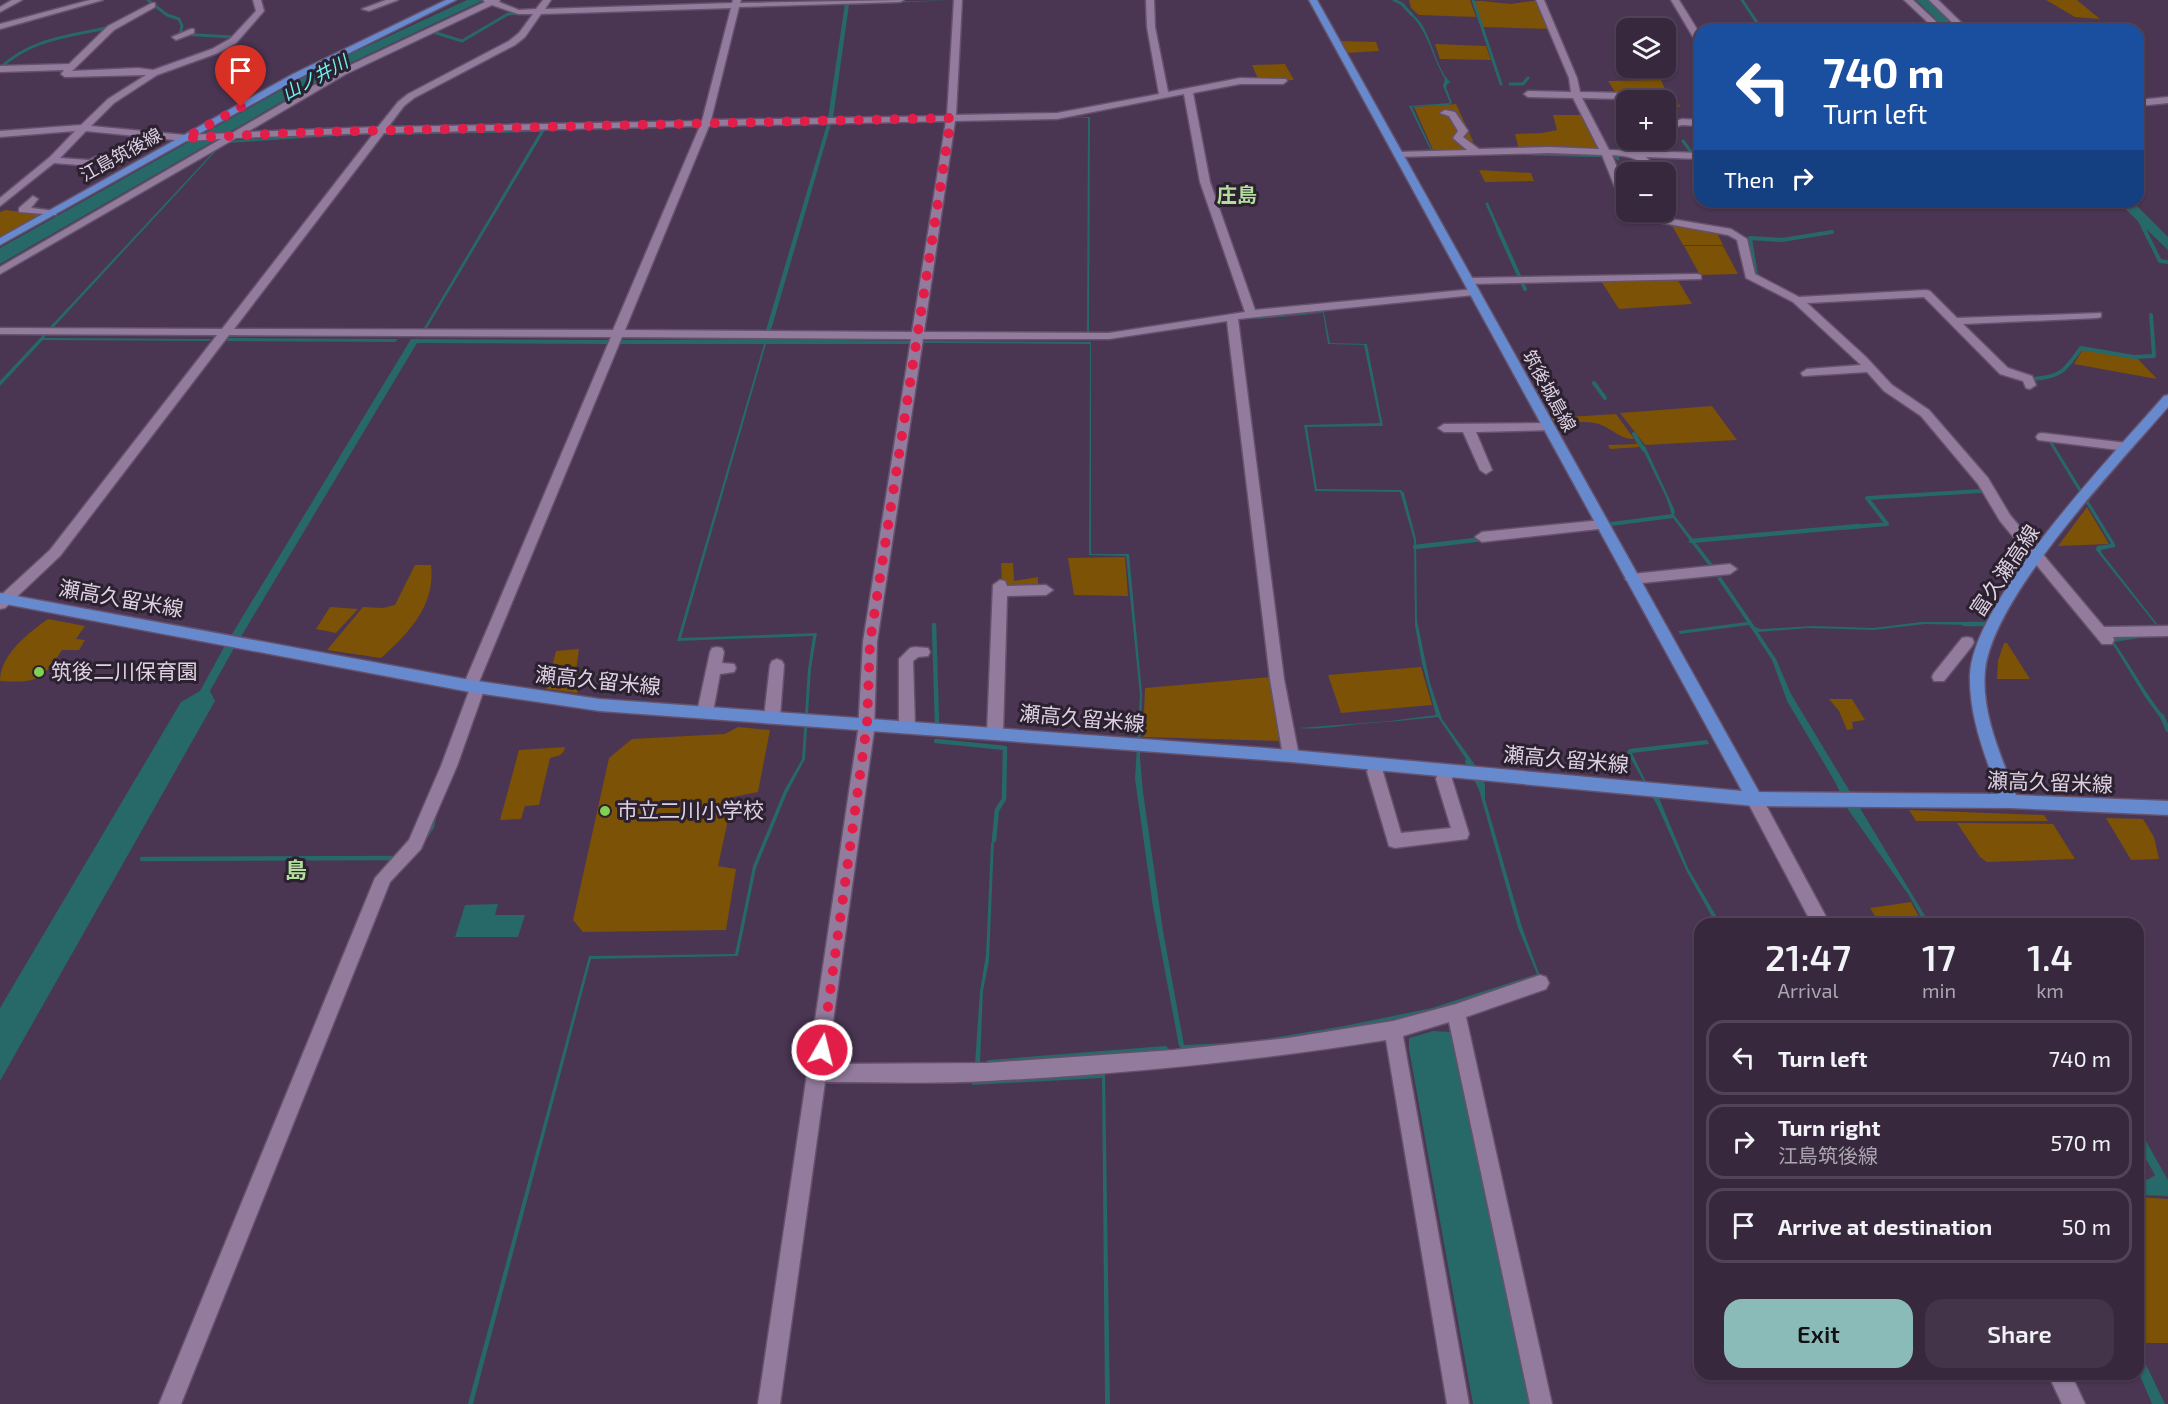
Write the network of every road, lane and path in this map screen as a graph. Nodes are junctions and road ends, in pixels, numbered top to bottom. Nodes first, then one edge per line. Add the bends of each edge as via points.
1 (18, 0) edge
2 (99, 0) edge
3 (144, 0) edge
4 (257, 0) edge
5 (394, 0) edge
6 (453, 0) edge
7 (547, 0) edge
8 (900, 0) edge
9 (958, 0) edge
10 (1150, 0) edge
11 (1313, 0) edge
12 (1540, 0) edge
13 (1675, 0) edge
14 (1908, 0) edge
15 (1933, 0) edge
16 (490, 1) edge
17 (737, 3) edge
18 (366, 9) dead end
19 (0, 10) edge
20 (539, 11) junction
21 (1934, 24) edge
22 (1959, 24) edge
23 (0, 27) edge
24 (191, 31) dead end
25 (1694, 32) edge
26 (176, 37) dead end
27 (71, 66) junction
28 (0, 69) edge
29 (154, 73) junction
30 (1283, 81) dead end
31 (1188, 90) junction
32 (1528, 94) dead end
33 (1164, 95) junction
34 (1576, 95) junction
35 (1616, 96) edge
36 (2168, 100) edge
37 (2144, 103) edge
38 (1445, 113) dead end
39 (951, 118) junction
40 (1676, 121) edge
41 (1694, 122) edge
42 (706, 123) junction
43 (84, 128) junction
44 (381, 130) junction
45 (0, 134) edge
46 (225, 137) junction
47 (188, 138) junction
48 (1476, 152) junction
49 (1606, 153) junction
50 (1635, 154) junction
51 (1398, 155) junction
52 (104, 156) dead end
53 (1694, 156) edge
54 (52, 160) junction
55 (1647, 162) edge
56 (1616, 178) edge
57 (33, 199) dead end
58 (0, 203) edge
59 (52, 213) junction
60 (1674, 222) edge
61 (64, 238) dead end
62 (0, 242) edge
63 (0, 271) edge
64 (0, 277) edge
65 (1697, 277) dead end
66 (1471, 286) junction
67 (1797, 300) junction
68 (1251, 314) junction
69 (2097, 315) dead end
70 (1232, 316) junction
71 (1954, 321) junction
72 (0, 331) edge
73 (225, 333) junction
74 (618, 335) junction
75 (916, 336) junction
76 (1870, 368) junction
77 (1807, 373) dead end
78 (2030, 385) dead end
79 (2168, 399) edge
80 (1548, 427) junction
81 (1444, 428) dead end
82 (1468, 428) junction
83 (2042, 437) dead end
84 (2127, 447) junction
85 (1486, 470) dead end
86 (1602, 525) junction
87 (1482, 537) dead end
88 (2037, 555) junction
89 (1730, 569) dead end
90 (1632, 579) junction
91 (1046, 590) dead end
92 (2, 600) edge
93 (2168, 631) edge
94 (1967, 642) dead end
95 (717, 652) dead end
96 (923, 652) dead end
97 (777, 665) dead end
98 (729, 668) dead end
99 (714, 669) junction
100 (1939, 677) dead end
101 (474, 686) junction
102 (705, 712) junction
103 (772, 717) junction
104 (867, 724) junction
105 (907, 727) junction
106 (995, 733) junction
107 (1291, 756) junction
108 (1377, 765) junction
109 (1446, 771) junction
110 (1754, 799) junction
111 (2010, 801) junction
112 (2168, 808) edge
113 (1818, 918) edge
114 (1540, 982) dead end
115 (1456, 1012) junction
116 (1393, 1030) junction
117 (818, 1073) junction
118 (2062, 1380) edge
119 (170, 1404) edge
120 (769, 1404) edge
121 (1458, 1404) edge
122 (1541, 1404) edge
123 (2074, 1404) edge

1 - 19 street
2 - 23 street
3 - 27 street via 152,5 111,28
4 - 29 street via 260,11 233,40 215,51
5 - 18 street
6 - 47 main road, 江島筑後線 via 296,76
7 - 20 street
8 - 17 street
9 - 39 street
10 - 33 street
11 - 51 main road, 筑後城島線
12 - 34 street via 1573,78
13 - 25 street
14 - 21 street
15 - 22 street
16 - 20 street via 518,12
16 - 46 street via 343,72
17 - 20 street
17 - 42 street
20 - 44 street via 512,43 411,96
24 - 26 street
27 - 28 street
27 - 29 street via 65,74
29 - 43 street via 111,101
30 - 31 street via 1240,81
31 - 33 street
31 - 68 street via 1205,182
32 - 34 street
33 - 39 street via 1057,116
34 - 35 street
34 - 49 street
36 - 37 street
38 - 48 street via 1452,114 1463,131 1458,138 1461,142
39 - 42 street
39 - 75 street
40 - 41 street
42 - 44 street
42 - 74 street
43 - 45 street
43 - 47 street
43 - 54 street
44 - 46 street
44 - 73 street
46 - 47 street
46 - 63 street
47 - 59 main road, 江島筑後線
48 - 49 street
48 - 51 street
49 - 50 street
49 - 56 street
50 - 53 street
50 - 55 street
51 - 66 main road, 筑後城島線
52 - 54 street via 91,163
54 - 58 street
57 - 59 street via 23,210
59 - 62 main road, 江島筑後線
60 - 67 street via 1731,232 1742,239 1750,276
61 - 64 street
65 - 66 street
66 - 68 street
66 - 80 main road, 筑後城島線
67 - 71 street via 1927,294
67 - 76 street
68 - 70 street
69 - 71 street
70 - 75 street via 1109,336
70 - 107 street via 1276,679
71 - 78 street via 2004,371 2028,379
72 - 73 street
73 - 74 street
73 - 92 street via 55,553
74 - 75 street
74 - 101 street
75 - 104 street via 870,642
76 - 77 street
76 - 88 street via 1888,388 1925,413 1983,481 2005,518
79 - 84 main road, 富久瀬高線
80 - 82 street
80 - 86 main road, 筑後城島線
81 - 82 street
82 - 85 street
83 - 84 street via 2089,436
84 - 88 main road, 富久瀬高線
86 - 87 street
86 - 90 main road, 筑後城島線
88 - 93 street via 2104,636
88 - 111 main road, 富久瀬高線 via 1990,627 1980,655 1978,698 1992,755
89 - 90 street
90 - 110 main road, 筑後城島線
91 - 106 street via 1000,588
92 - 101 main road, 瀬高久留米線
94 - 100 street
95 - 99 street
96 - 105 street via 915,652 906,659
97 - 103 street
98 - 99 street
99 - 102 street
101 - 102 main road, 瀬高久留米線 via 600,705
101 - 119 street via 449,766 415,844 383,878
102 - 103 main road, 瀬高久留米線
103 - 104 main road, 瀬高久留米線
104 - 105 main road, 瀬高久留米線
104 - 117 street
105 - 106 main road, 瀬高久留米線
106 - 107 main road, 瀬高久留米線
107 - 108 main road, 瀬高久留米線
108 - 109 main road, 瀬高久留米線
108 - 109 street via 1375,772 1395,840 1461,834 1444,778
109 - 110 main road, 瀬高久留米線
110 - 111 main road, 瀬高久留米線
110 - 113 street
111 - 112 main road, 瀬高久留米線
114 - 115 street
115 - 116 street
115 - 122 street
116 - 117 street via 1288,1047 1174,1059 986,1072
116 - 121 street
117 - 120 street
118 - 123 street

